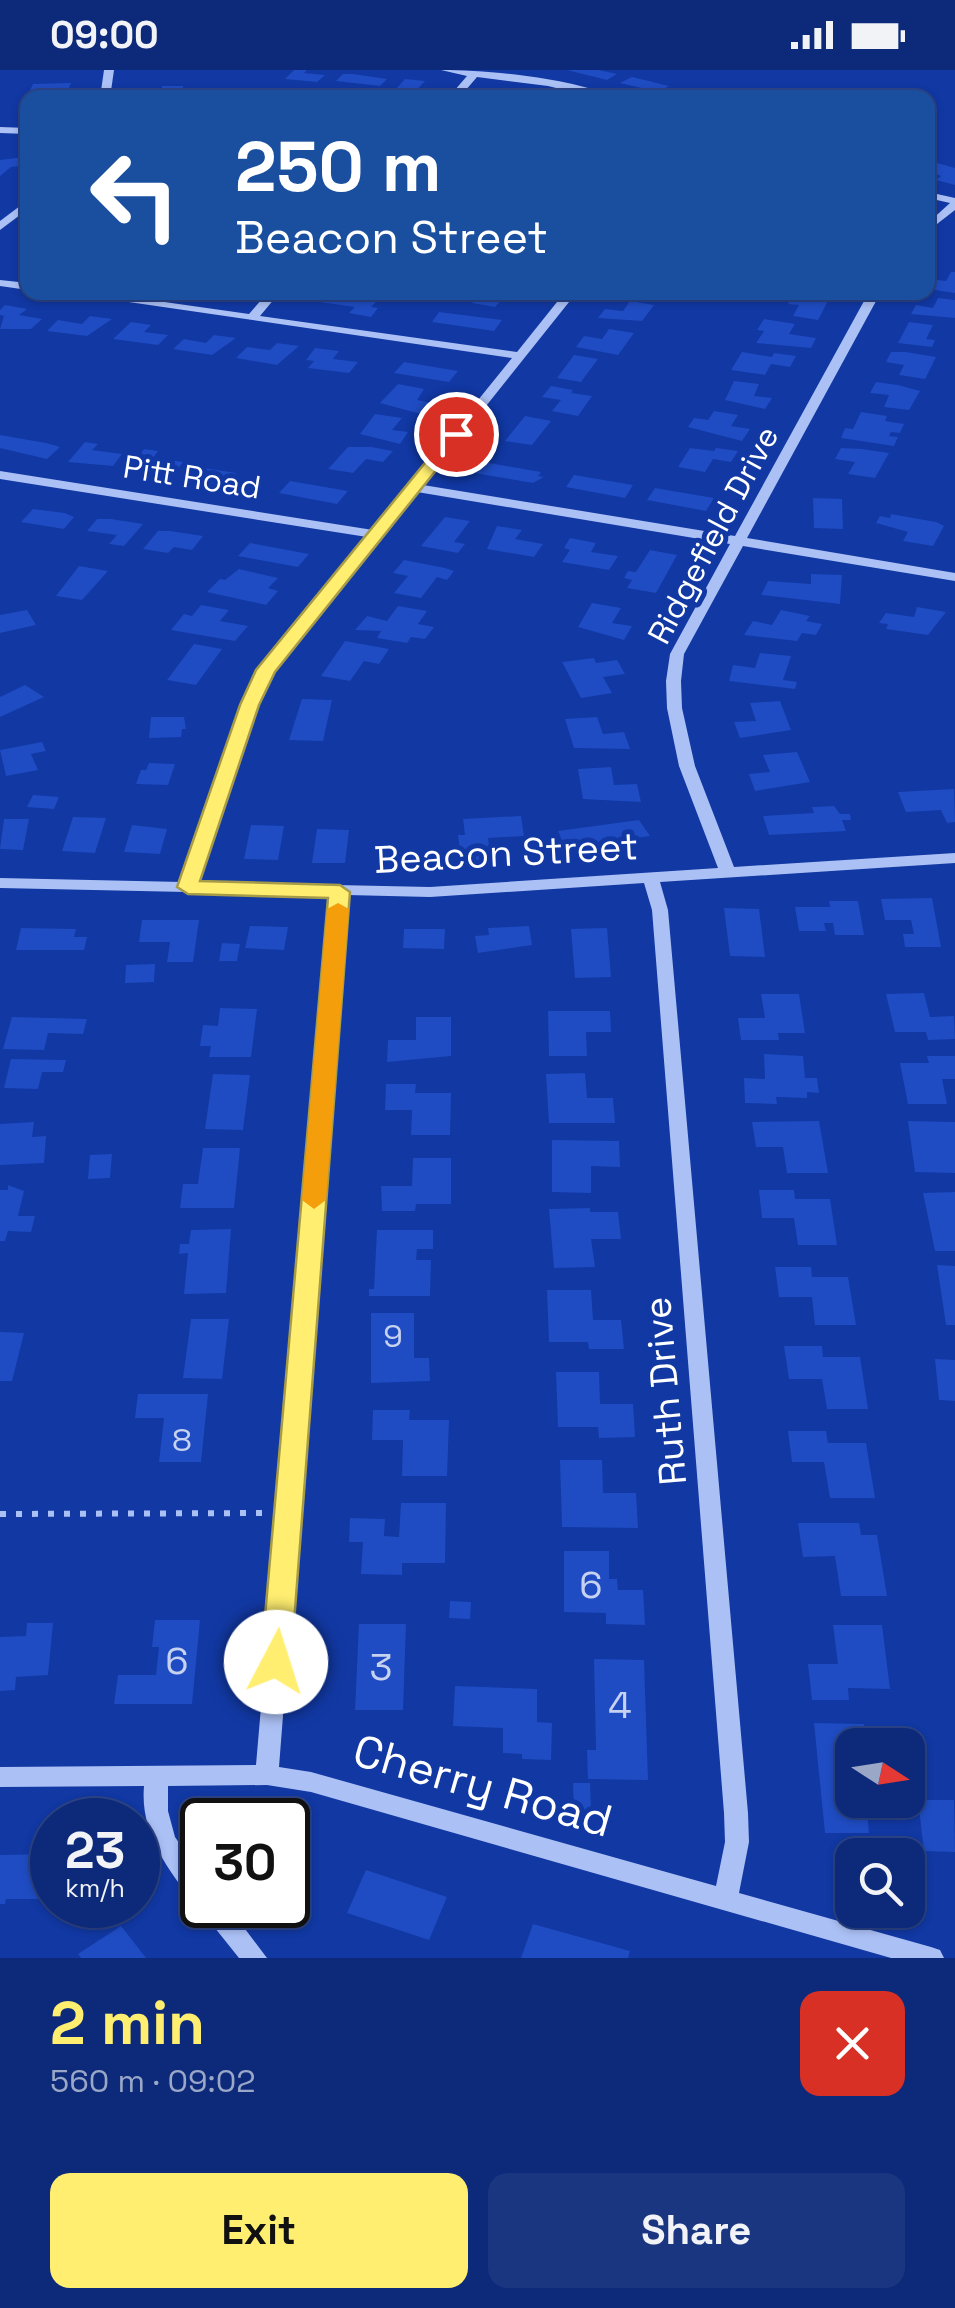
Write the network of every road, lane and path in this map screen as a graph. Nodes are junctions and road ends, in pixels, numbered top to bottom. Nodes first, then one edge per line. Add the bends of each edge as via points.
1 (446, 70) edge
2 (475, 73) junction
3 (460, 90) edge
4 (578, 90) edge
5 (955, 202) edge
6 (20, 210) edge
7 (935, 221) edge
8 (0, 227) edge
9 (120, 300) edge
10 (268, 300) edge
11 (566, 300) edge
12 (872, 300) edge
13 (251, 319) junction
14 (520, 356) junction
15 (0, 475) edge
16 (414, 486) junction
17 (375, 534) junction
18 (739, 540) junction
19 (955, 577) edge
20 (955, 858) edge
21 (728, 874) junction
22 (652, 878) junction
23 (0, 882) edge
24 (188, 887) junction
25 (340, 892) junction
26 (288, 1512) junction
27 (0, 1514) edge
28 (157, 1774) junction
29 (267, 1775) junction
30 (0, 1776) edge
31 (180, 1866) edge
32 (726, 1898) junction
33 (230, 1928) edge
34 (254, 1958) edge
35 (931, 1958) edge

1 - 2 street
2 - 3 street
2 - 4 street
5 - 7 street
6 - 8 street
9 - 13 street
10 - 13 street
11 - 14 street
12 - 18 street, Ridgefield Drive
13 - 14 street
14 - 16 street
15 - 17 street, Pitt Road
16 - 17 street
16 - 18 street
17 - 24 street via 256,687
18 - 19 street
18 - 21 street, Ridgefield Drive via 683,640 670,682 677,728
20 - 21 street, Beacon Street
21 - 22 street, Beacon Street
22 - 25 street, Beacon Street
22 - 32 street, Ruth Drive via 660,910 736,1813
23 - 24 street, Beacon Street
24 - 25 street, Beacon Street
25 - 26 street
26 - 27 path
26 - 29 street
28 - 29 street, Cherry Road
28 - 30 street, Cherry Road
28 - 31 street via 156,1822
29 - 32 street, Cherry Road via 354,1792
32 - 35 street, Cherry Road
33 - 34 street

